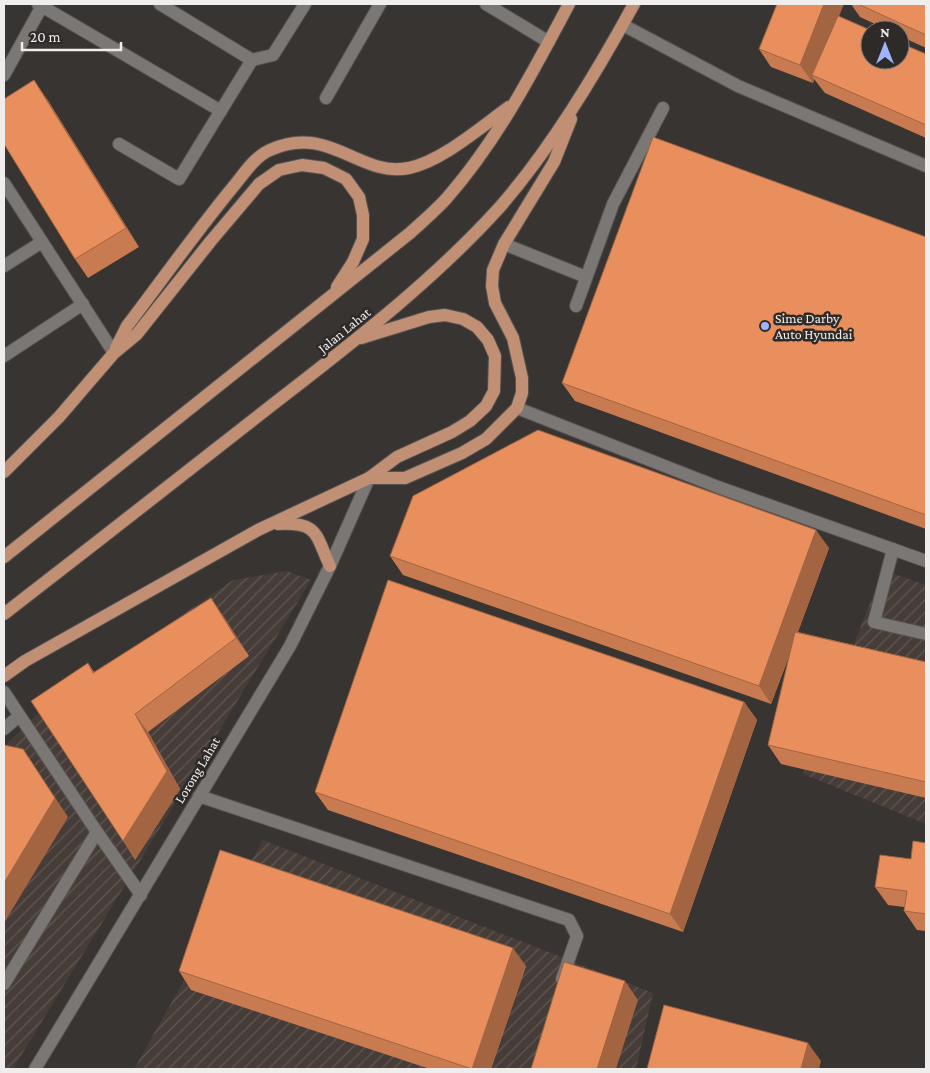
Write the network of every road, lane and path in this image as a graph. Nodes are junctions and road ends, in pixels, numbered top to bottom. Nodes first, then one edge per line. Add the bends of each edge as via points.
1 (160, 4) edge
2 (305, 4) edge
3 (380, 4) edge
4 (486, 4) edge
5 (569, 4) edge
6 (634, 4) edge
7 (40, 5) edge
8 (623, 24) junction
9 (549, 42) junction
10 (252, 60) junction
11 (4, 74) edge
12 (580, 93) junction
13 (326, 98) dead end
14 (515, 103) junction
15 (663, 108) dead end
16 (220, 111) junction
17 (119, 144) dead end
18 (926, 166) edge
19 (4, 182) edge
20 (42, 242) junction
21 (504, 244) junction
22 (4, 266) edge
23 (586, 277) junction
24 (329, 298) junction
25 (83, 304) junction
26 (576, 306) dead end
27 (354, 341) junction
28 (114, 353) junction
29 (4, 356) edge
30 (517, 408) junction
31 (4, 472) edge
32 (369, 478) junction
33 (270, 524) junction
34 (893, 550) junction
35 (4, 557) edge
36 (926, 561) edge
37 (330, 566) junction
38 (4, 614) edge
39 (926, 634) edge
40 (4, 676) edge
41 (4, 692) edge
42 (19, 716) junction
43 (4, 729) edge
44 (199, 796) junction
45 (96, 832) junction
46 (141, 895) junction
47 (4, 984) edge
48 (559, 989) edge
49 (37, 1069) edge

1 - 10 street
2 - 10 street via 273,55
3 - 13 street
4 - 9 street
5 - 9 main road
6 - 8 main road, Jalan Lahat
7 - 11 street
7 - 16 street
8 - 12 main road, Jalan Lahat
8 - 18 street via 738,86
9 - 14 main road
10 - 16 street
12 - 21 main road via 554,162
12 - 27 main road, Jalan Lahat via 536,163 500,207 440,268
14 - 24 main road via 444,201 410,233
14 - 28 main road via 427,161 408,168 369,164 314,143 292,143 269,150 251,163 220,203 127,326
15 - 23 street via 613,204
16 - 17 street via 179,179
19 - 20 street
20 - 22 street
20 - 25 street
21 - 23 street
21 - 30 main road via 493,270 492,286 518,356 522,393
23 - 26 street
24 - 28 main road via 353,262 363,239 363,215 359,197 346,179 324,168 302,164 279,170 260,184 137,334
24 - 35 main road
25 - 28 street
25 - 29 street
27 - 32 main road via 445,315 463,319 477,327 495,356 494,392 486,406 470,421 397,457
27 - 38 main road, Jalan Lahat
28 - 31 main road via 59,417
30 - 32 main road via 486,439 462,453 405,478
30 - 34 street via 718,487
32 - 33 main road
32 - 37 street, Lorong Lahat
33 - 37 main road via 306,525 323,546
33 - 40 main road via 25,661
34 - 36 street
34 - 39 street via 874,622
37 - 44 street, Lorong Lahat via 290,646
41 - 42 street
42 - 43 street
42 - 45 street
44 - 46 street, Lorong Lahat
44 - 48 street via 569,920 577,936
45 - 46 street
45 - 47 street
46 - 49 street, Lorong Lahat

